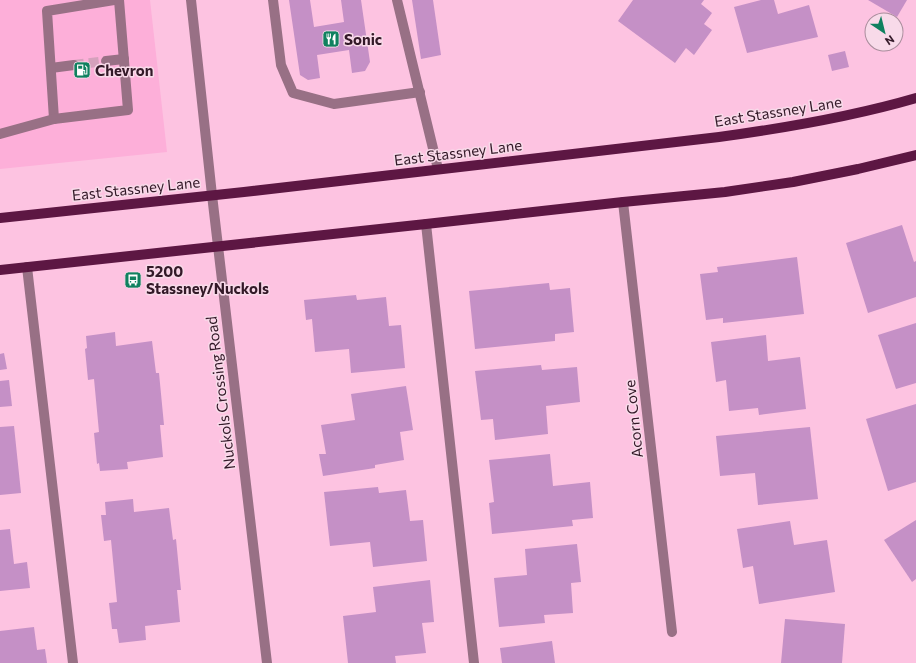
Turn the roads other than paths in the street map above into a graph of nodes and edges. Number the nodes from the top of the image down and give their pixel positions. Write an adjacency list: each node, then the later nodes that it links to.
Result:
1 (114, 0): 9 (street)
2 (119, 0): 6 (street)
3 (191, 0): 16 (street, Nuckols Crossing Road)
4 (273, 0): 10 (street)
5 (397, 0): 10 (street)
6 (124, 59): 7 (street); 12 (street)
7 (106, 61)
8 (74, 65): 9 (street)
9 (51, 68): 12 (street)
10 (420, 92): 15 (street)
11 (916, 98): 15 (main road, East Stassney Lane)
12 (54, 119): 13 (street)
13 (0, 134)
14 (916, 155): 17 (main road)
15 (438, 169): 16 (main road, East Stassney Lane)
16 (212, 196): 18 (main road, East Stassney Lane); 20 (street, Nuckols Crossing Road)
17 (623, 202): 19 (main road); 23 (street, Acorn Cove)
18 (0, 215)
19 (426, 224): 20 (main road); 26 (street)
20 (218, 246): 21 (main road); 25 (street, Nuckols Crossing Road)
21 (27, 267): 22 (main road); 24 (street)
22 (0, 270)
23 (672, 632)
24 (73, 663)
25 (267, 663)
26 (474, 663)

